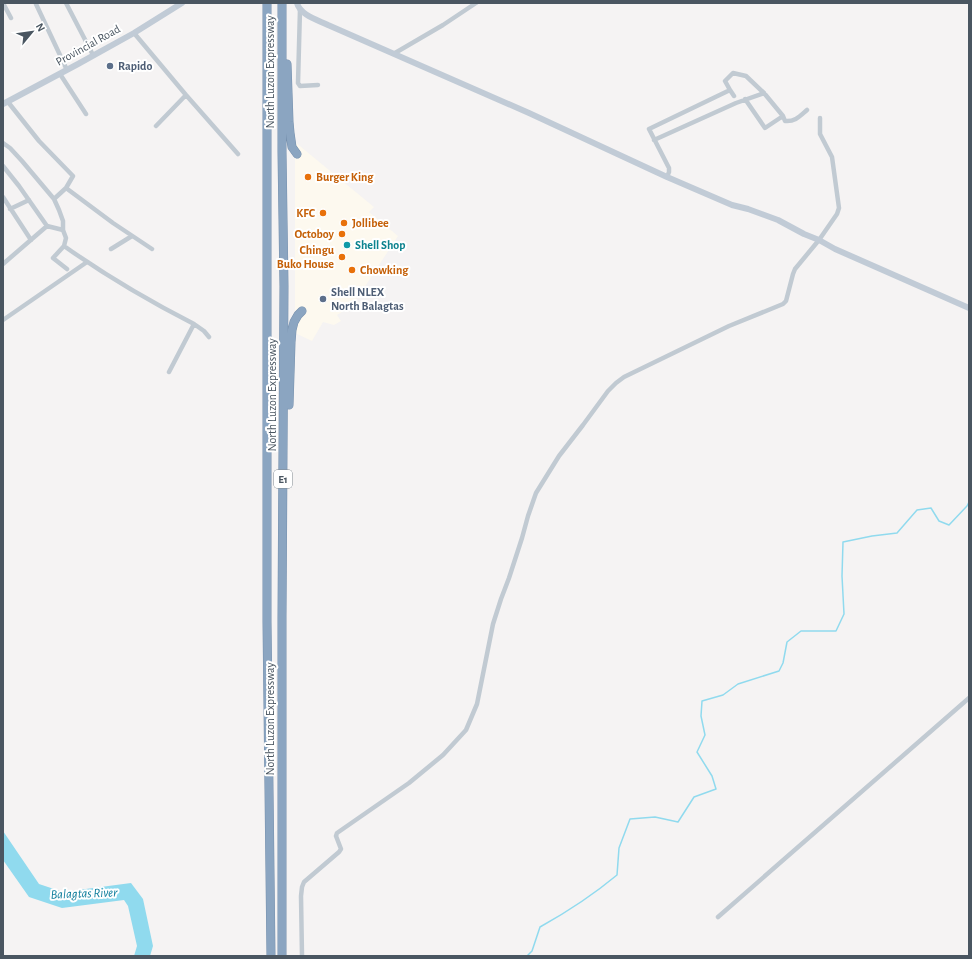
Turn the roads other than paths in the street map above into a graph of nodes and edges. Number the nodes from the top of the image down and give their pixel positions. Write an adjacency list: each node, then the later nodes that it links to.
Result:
1 (66, 3): 12 (street)
2 (182, 3): 10 (street, Provincial Road)
3 (267, 3): 58 (highway, North Luzon Expressway / E1)
4 (282, 3): 30 (highway); 55 (highway, North Luzon Expressway / E1)
5 (476, 3): 11 (street)
6 (3, 4): 9 (street)
7 (36, 4): 13 (street)
8 (298, 6): 11 (street); 15 (street)
9 (11, 18)
10 (134, 32): 12 (street, Provincial Road); 18 (street)
11 (395, 53): 32 (street)
12 (93, 55): 13 (street, Provincial Road)
13 (67, 70): 14 (street, Provincial Road)
14 (60, 74): 21 (street, Provincial Road); 23 (street)
15 (318, 85)
16 (730, 90): 17 (street); 19 (street); 27 (street)
17 (764, 93): 20 (street); 24 (street)
18 (186, 95): 26 (street); 29 (street)
19 (734, 96)
20 (745, 99): 24 (street); 27 (street)
21 (5, 103): 33 (street)
22 (807, 110): 24 (street)
23 (86, 114)
24 (783, 116)
25 (820, 118): 42 (street)
26 (156, 126)
27 (654, 140): 32 (street)
28 (3, 143): 35 (street)
29 (238, 154)
30 (297, 154)
31 (3, 166): 36 (street)
32 (667, 178): 42 (street)
33 (66, 188): 35 (street); 40 (street)
34 (3, 198): 37 (street)
35 (54, 199): 39 (street)
36 (29, 200): 37 (street); 38 (street)
37 (10, 209): 41 (street)
38 (47, 226): 39 (street); 41 (street)
39 (62, 230): 43 (street)
40 (132, 236): 44 (street); 45 (street)
41 (31, 240): 47 (street)
42 (819, 240): 49 (street); 60 (street)
43 (64, 246): 46 (street); 48 (street)
44 (111, 249)
45 (152, 250)
46 (87, 262): 51 (street); 52 (street)
47 (3, 264)
48 (67, 268)
49 (969, 308)
50 (302, 311): 55 (highway)
51 (3, 320)
52 (194, 324): 53 (street); 54 (street)
53 (209, 337)
54 (169, 372)
55 (283, 475): 59 (highway, North Luzon Expressway / E1)
56 (969, 698): 57 (street)
57 (718, 917)
58 (271, 956)
59 (282, 956)
60 (302, 956)

